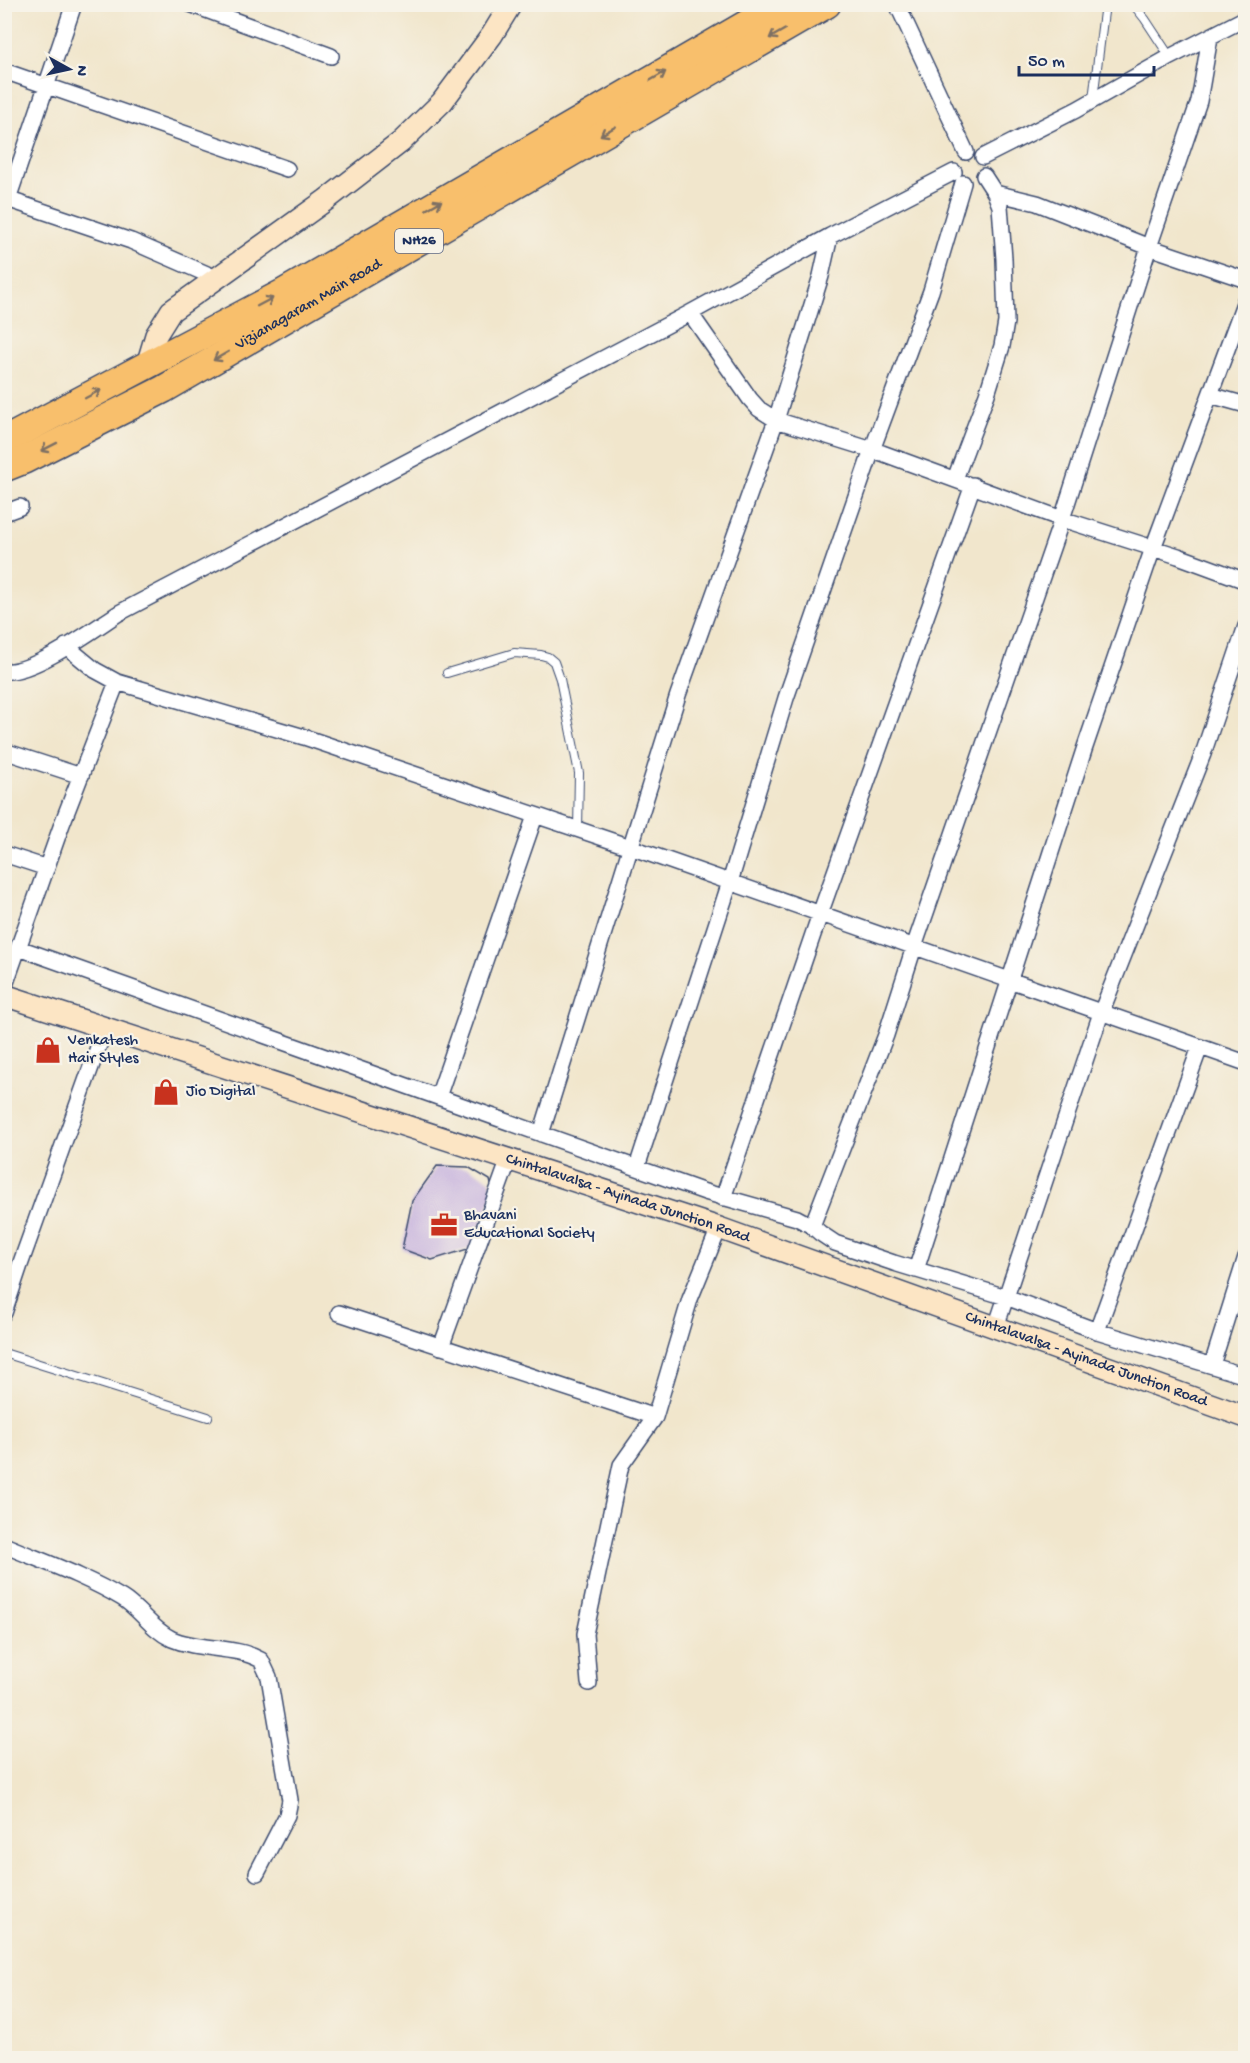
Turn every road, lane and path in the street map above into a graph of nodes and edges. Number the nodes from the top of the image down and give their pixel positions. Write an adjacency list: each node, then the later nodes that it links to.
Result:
1 (74, 4): 14 (street)
2 (190, 4): 11 (street)
3 (511, 4): 25 (main road)
4 (781, 4): 29 (highway, Vizianagaram Main Road / NH26, one-way to 4)
5 (827, 4): 35 (highway, Vizianagaram Main Road / NH26, one-way to 35)
6 (897, 4): 16 (street)
7 (1105, 4): 15 (lane)
8 (1133, 4): 12 (lane)
9 (1245, 18): 10 (street)
10 (1210, 37): 12 (street); 24 (street)
11 (331, 56)
12 (1170, 57): 15 (street)
13 (4, 71): 14 (street)
14 (46, 85): 18 (street); 22 (street)
15 (1093, 101): 17 (street)
16 (966, 152): 17 (street); 20 (street)
17 (982, 157): 19 (street)
18 (287, 169)
19 (984, 176): 20 (street); 21 (street)
20 (958, 178): 23 (street); 34 (street)
21 (995, 193): 24 (street); 36 (street)
22 (6, 198): 25 (street)
23 (830, 236): 28 (street); 32 (street)
24 (1149, 247): 26 (street); 40 (street)
25 (216, 278): 29 (main road)
26 (1245, 280)
27 (1245, 298): 30 (street)
28 (690, 313): 32 (street); 44 (street)
29 (147, 365): 33 (highway, Vizianagaram Main Road / NH26, one-way to 29)
30 (1210, 395): 31 (street); 41 (street)
31 (1245, 405)
32 (776, 420): 34 (street); 52 (street)
33 (4, 441)
34 (872, 450): 36 (street); 55 (street)
35 (4, 468)
36 (955, 479): 37 (street)
37 (973, 485): 40 (street); 56 (street)
38 (20, 507): 39 (street)
39 (4, 513)
40 (1062, 519): 41 (street); 57 (street)
41 (1153, 548): 42 (street); 59 (street)
42 (1245, 581)
43 (1245, 626): 62 (street)
44 (66, 646): 45 (street); 47 (street)
45 (4, 671)
46 (447, 673): 51 (lane)
47 (117, 682): 49 (street); 50 (street)
48 (4, 751): 49 (street)
49 (81, 776): 54 (street)
50 (535, 816): 51 (street); 66 (street)
51 (578, 830): 52 (street)
52 (630, 847): 55 (street); 67 (street)
53 (4, 854): 54 (street)
54 (47, 868): 58 (street)
55 (730, 882): 56 (street); 69 (street)
56 (820, 914): 57 (street); 70 (street)
57 (914, 947): 59 (street); 71 (street)
58 (12, 956): 60 (street); 66 (street)
59 (1009, 981): 62 (street); 74 (street)
60 (4, 988)
61 (4, 995): 63 (main road, Chintalavalsa - Ayinada Junction Road)
62 (1101, 1013): 64 (street); 75 (street)
63 (105, 1028): 68 (main road, Chintalavalsa - Ayinada Junction Road); 77 (street)
64 (1200, 1047): 65 (street); 79 (street)
65 (1245, 1063)
66 (438, 1097): 67 (street)
67 (541, 1134): 69 (street)
68 (509, 1159): 72 (main road, Chintalavalsa - Ayinada Junction Road); 80 (street)
69 (637, 1167): 70 (street)
70 (723, 1197): 71 (street)
71 (812, 1226): 74 (street)
72 (719, 1228): 78 (main road, Chintalavalsa - Ayinada Junction Road); 85 (street)
73 (1245, 1257): 82 (street)
74 (916, 1270): 75 (street)
75 (1006, 1297): 78 (street); 79 (street)
76 (339, 1313): 80 (street)
77 (4, 1314)
78 (996, 1327): 86 (main road, Chintalavalsa - Ayinada Junction Road)
79 (1097, 1331): 82 (street)
80 (441, 1347): 85 (street)
81 (4, 1353): 84 (lane)
82 (1212, 1365): 83 (street)
83 (1245, 1376)
84 (208, 1417)
85 (655, 1417): 88 (street)
86 (1245, 1417)
87 (4, 1545): 89 (street)
88 (589, 1683)
89 (257, 1873)

